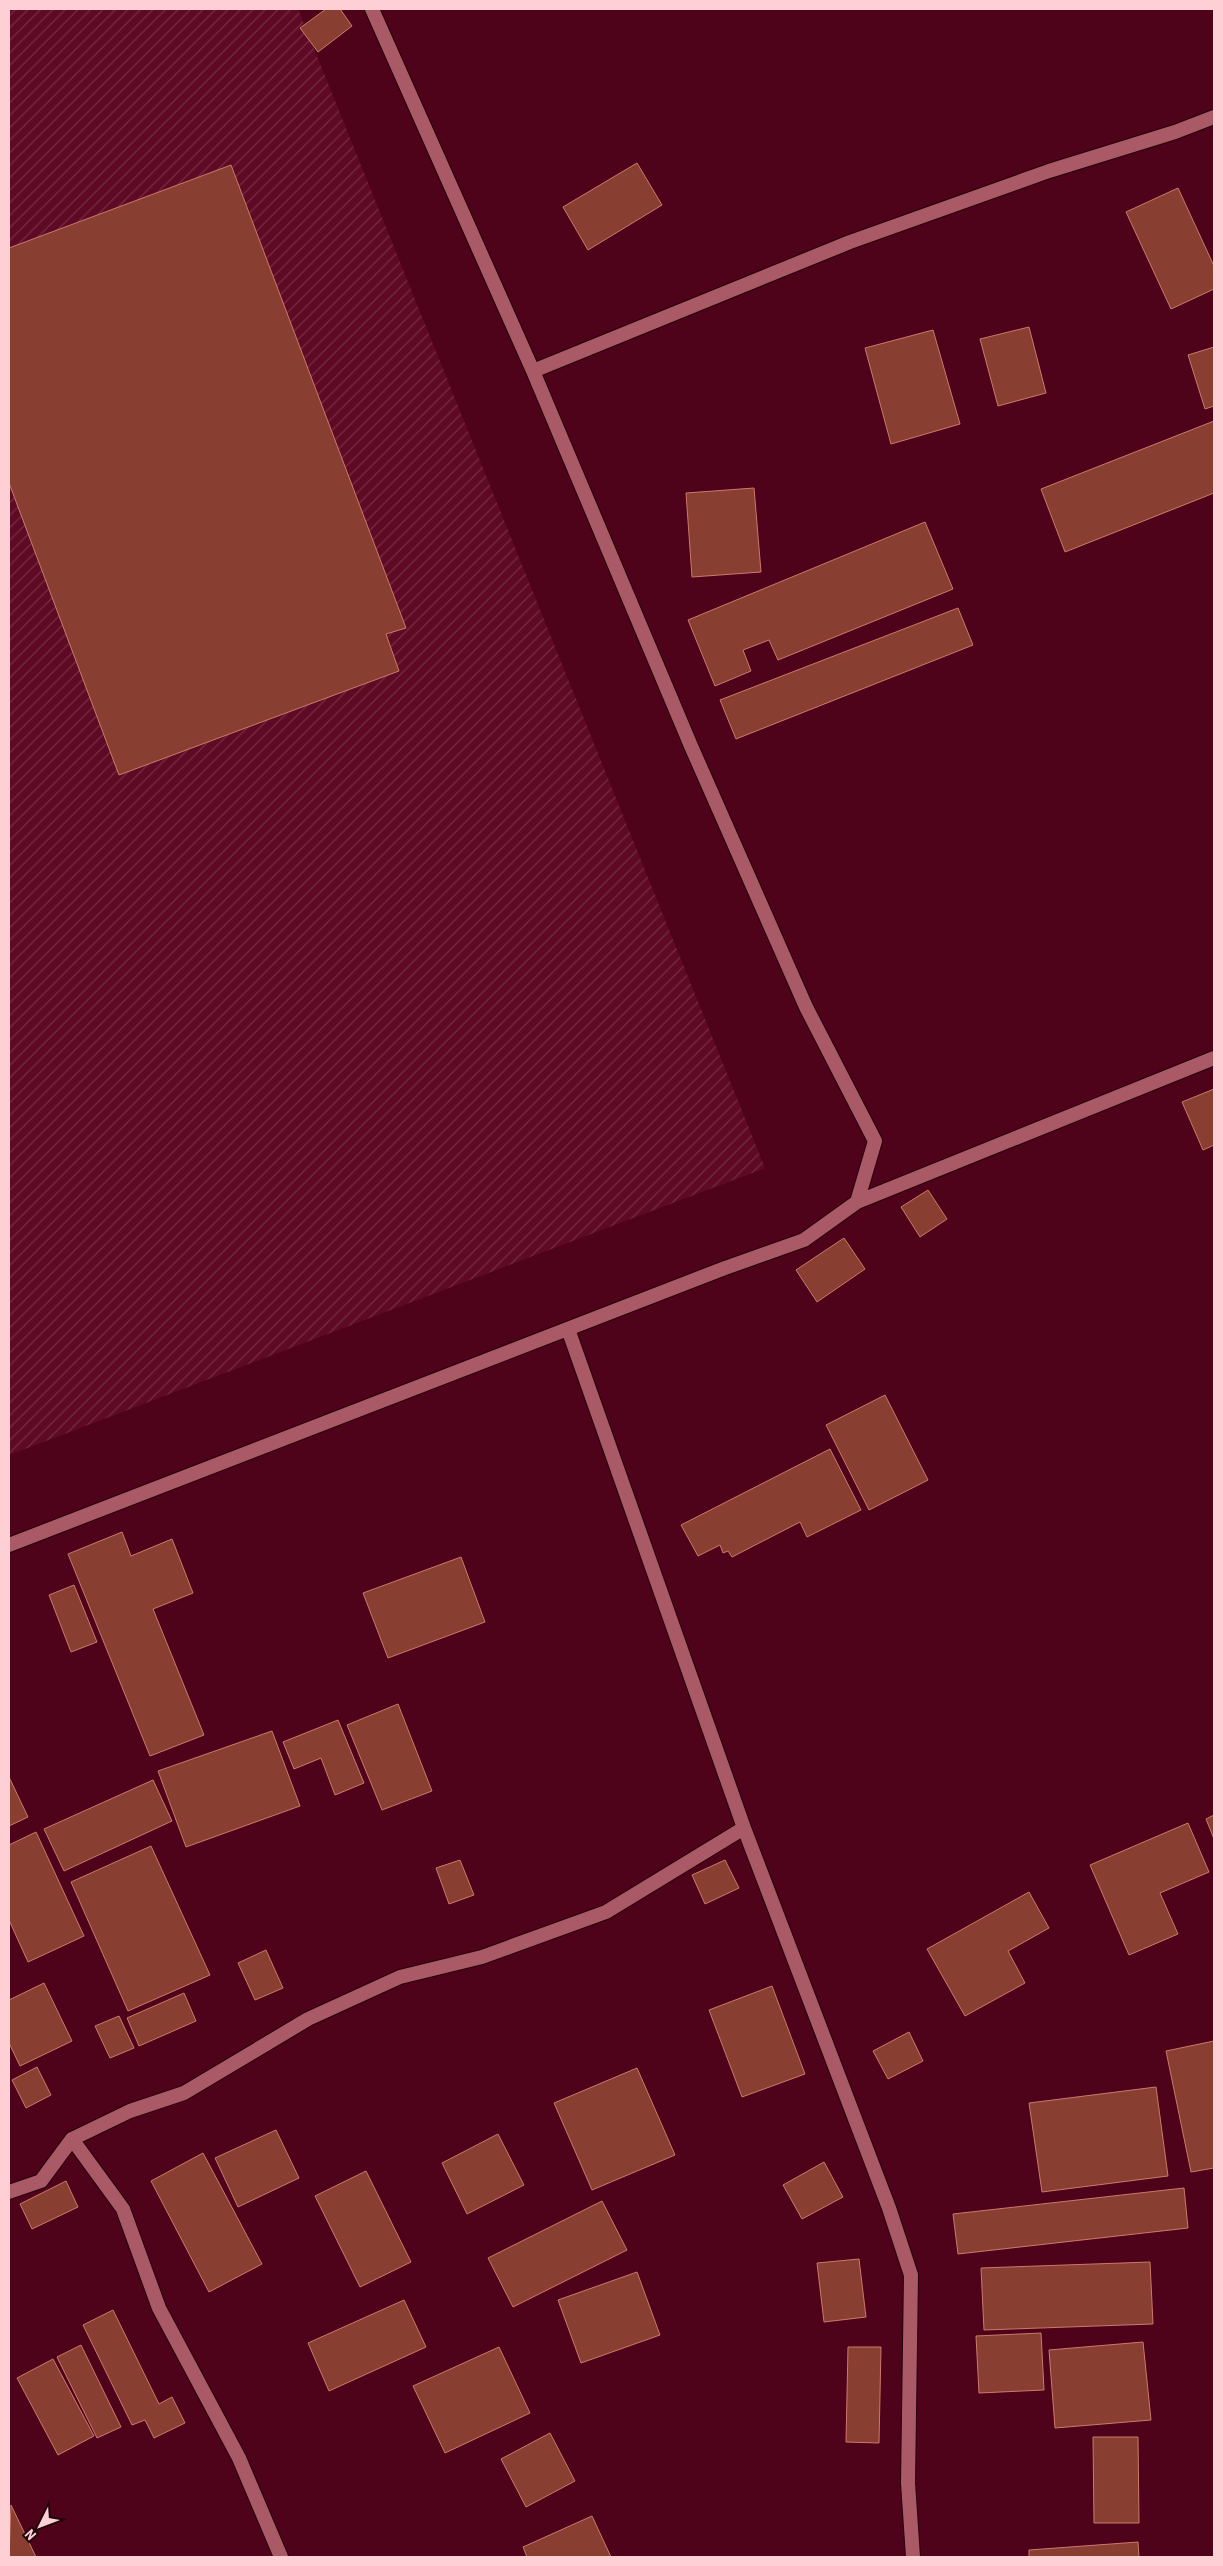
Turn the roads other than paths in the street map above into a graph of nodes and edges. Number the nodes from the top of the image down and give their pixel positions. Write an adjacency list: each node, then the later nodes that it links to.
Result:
1 (372, 9): 3 (street)
2 (1214, 117): 3 (street)
3 (533, 371): 5 (street)
4 (1214, 1058): 5 (street)
5 (857, 1202): 6 (street)
6 (568, 1329): 7 (street); 8 (street)
7 (9, 1545)
8 (744, 1828): 9 (street); 12 (street)
9 (72, 2139): 10 (street); 11 (street)
10 (9, 2192)
11 (281, 2557)
12 (913, 2557)

